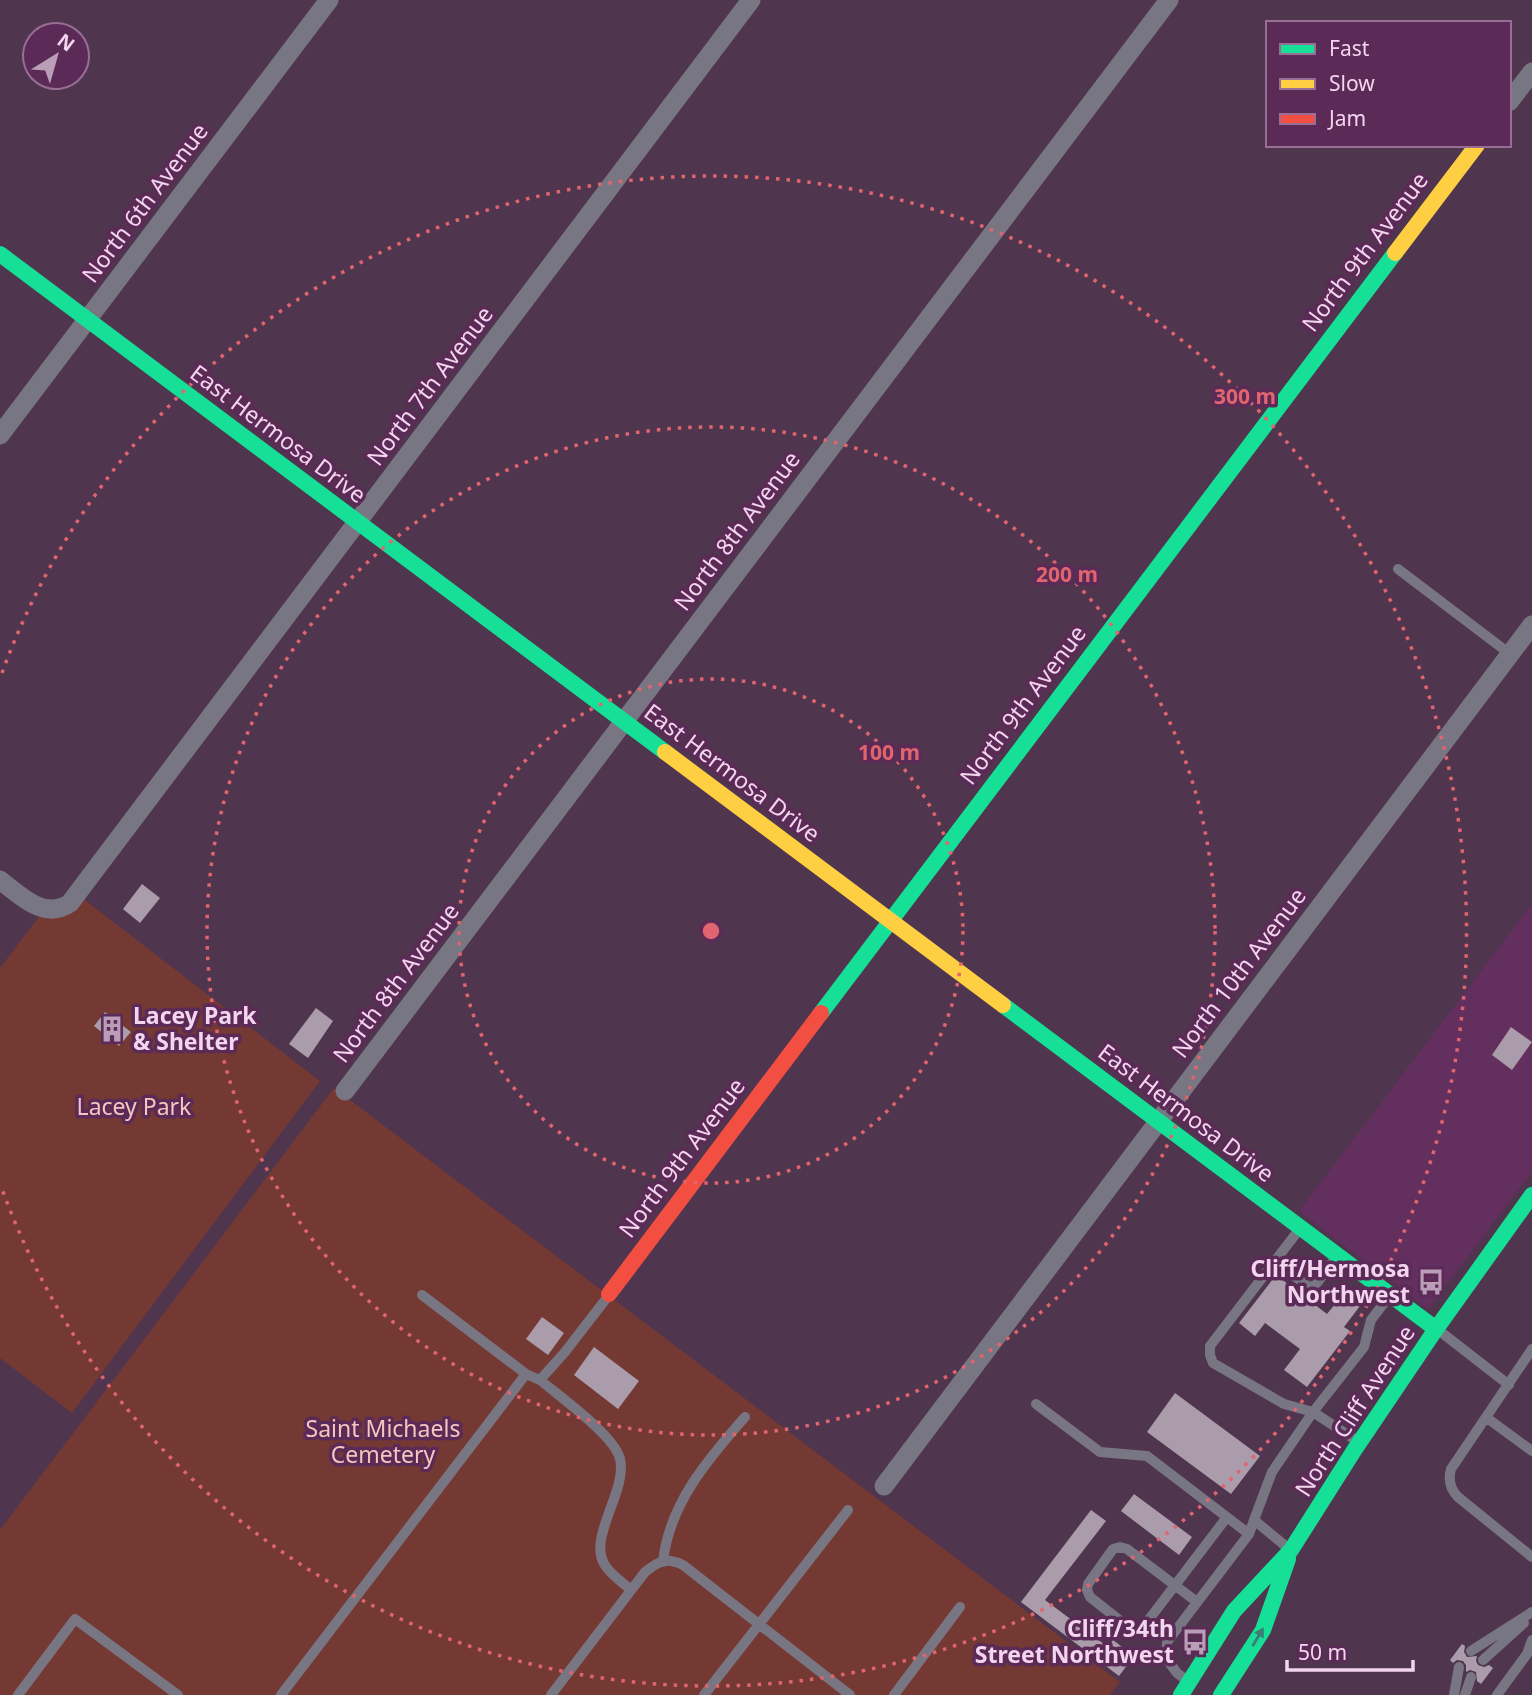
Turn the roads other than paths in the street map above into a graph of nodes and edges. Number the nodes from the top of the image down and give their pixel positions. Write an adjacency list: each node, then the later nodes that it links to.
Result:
1 (329, 0): 8 (street, North 6th Avenue)
2 (751, 0): 10 (street, North 7th Avenue)
3 (1169, 0): 14 (street, North 8th Avenue)
4 (1532, 72): 5 (street)
5 (1511, 99)
6 (1475, 147): 16 (street, North 9th Avenue)
7 (0, 254): 8 (street, East Hermosa Drive)
8 (87, 320): 9 (street, North 6th Avenue); 10 (street, East Hermosa Drive)
9 (0, 435)
10 (358, 522): 14 (street, East Hermosa Drive); 15 (street, North 7th Avenue)
11 (1398, 569): 13 (lane)
12 (1532, 625): 13 (street, North 10th Avenue)
13 (1510, 654): 18 (street, North 10th Avenue)
14 (624, 721): 16 (street, East Hermosa Drive); 17 (street, North 8th Avenue)
15 (0, 880)
16 (891, 921): 18 (street, East Hermosa Drive); 23 (street, North 9th Avenue)
17 (345, 1091)
18 (1158, 1121): 20 (street, East Hermosa Drive); 37 (street, North 10th Avenue)
19 (1532, 1195): 26 (street, North Cliff Avenue)
20 (1301, 1228): 21 (street, East Hermosa Drive); 22 (lane)
21 (1337, 1255): 22 (lane); 25 (street, East Hermosa Drive)
22 (1274, 1262): 32 (lane)
23 (609, 1294): 29 (lane)
24 (422, 1295): 28 (lane)
25 (1390, 1295): 26 (street, East Hermosa Drive); 32 (lane)
26 (1436, 1329): 30 (lane); 35 (street, North Cliff Avenue)
27 (1532, 1349): 30 (lane)
28 (526, 1374): 29 (lane); 59 (lane)
29 (540, 1380): 46 (lane)
30 (1509, 1384): 34 (lane)
31 (1035, 1404): 39 (lane)
32 (1313, 1412): 35 (lane); 40 (lane)
33 (745, 1417): 44 (lane)
34 (1487, 1418): 36 (lane); 43 (lane)
35 (1360, 1443): 42 (street, North Cliff Avenue)
36 (1532, 1451)
37 (884, 1486)
38 (848, 1510): 50 (lane)
39 (1227, 1517): 41 (lane); 45 (lane)
40 (1254, 1520): 41 (lane); 42 (lane)
41 (1249, 1534): 47 (lane)
42 (1291, 1550): 56 (street, North Cliff Avenue); 64 (street, North Cliff Avenue, one-way to 42)
43 (1532, 1557)
44 (663, 1562): 46 (lane); 50 (lane)
45 (1174, 1586): 45 (lane); 47 (lane)
46 (631, 1590): 60 (lane)
47 (1197, 1602): 56 (lane)
48 (960, 1607): 63 (lane)
49 (1532, 1614): 52 (lane); 53 (lane)
50 (758, 1624): 61 (lane); 62 (lane)
51 (1532, 1640): 67 (lane)
52 (1471, 1651)
53 (1483, 1660)
54 (1458, 1667): 65 (lane)
55 (1471, 1676): 66 (lane)
56 (1190, 1688)
57 (18, 1695): 58 (lane)
58 (178, 1695)
59 (281, 1695)
60 (551, 1695)
61 (704, 1695)
62 (850, 1695)
63 (894, 1695)
64 (1221, 1695)
65 (1454, 1695)
66 (1465, 1695)
67 (1497, 1695)

